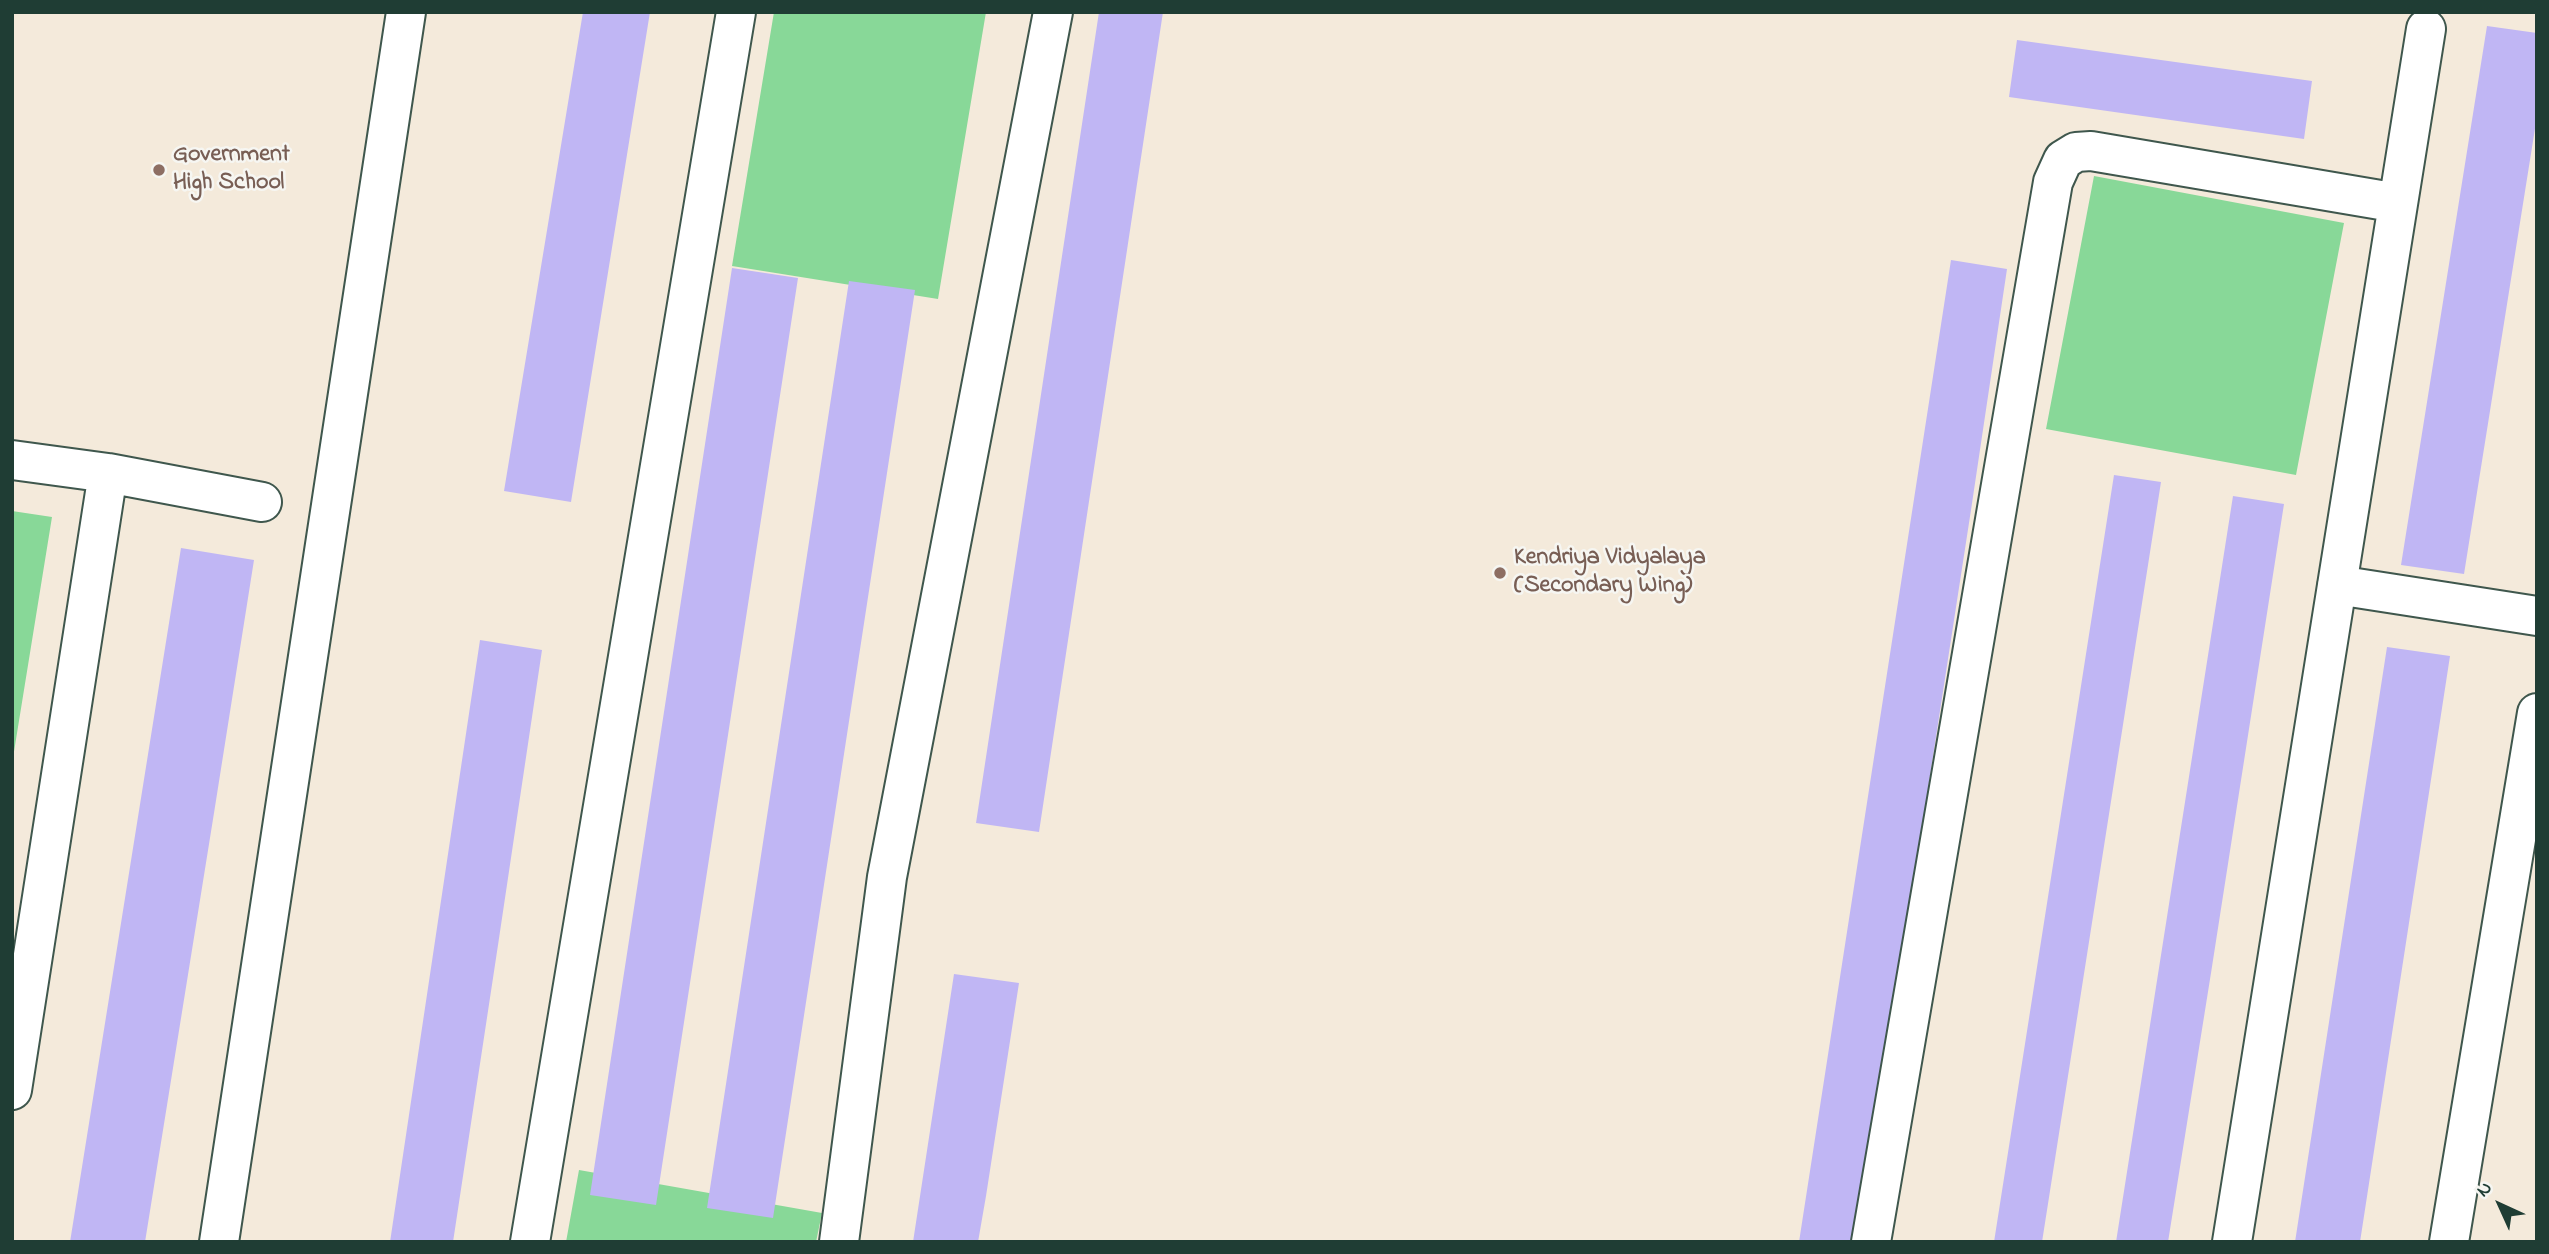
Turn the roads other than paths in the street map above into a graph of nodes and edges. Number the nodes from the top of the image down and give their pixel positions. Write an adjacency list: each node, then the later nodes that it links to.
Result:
1 (406, 12): 13 (street)
2 (736, 12): 14 (street)
3 (1053, 12): 15 (street)
4 (2427, 29): 5 (street)
5 (2398, 203): 9 (street); 16 (street)
6 (12, 460): 7 (street)
7 (108, 473): 8 (street); 12 (street)
8 (262, 502)
9 (2337, 585): 10 (street); 17 (street)
10 (2537, 616)
11 (2537, 713): 18 (street)
12 (12, 1090)
13 (219, 1242)
14 (530, 1242)
15 (839, 1242)
16 (1871, 1242)
17 (2232, 1242)
18 (2449, 1242)

